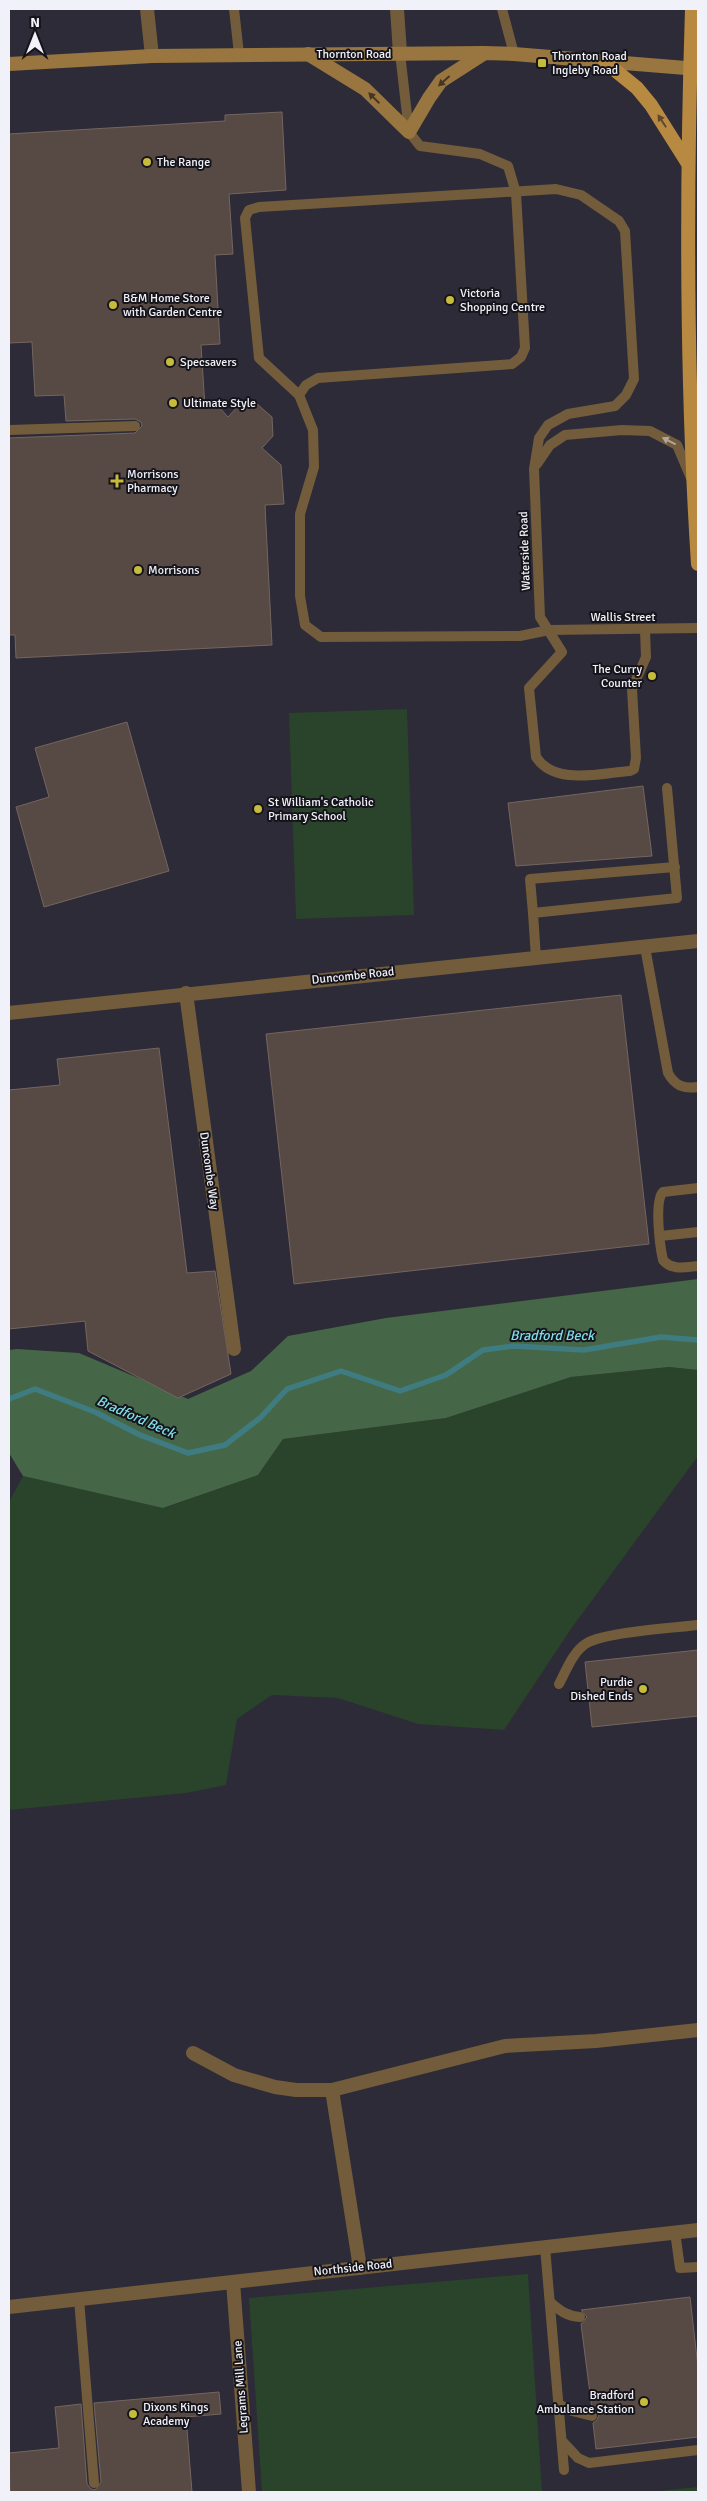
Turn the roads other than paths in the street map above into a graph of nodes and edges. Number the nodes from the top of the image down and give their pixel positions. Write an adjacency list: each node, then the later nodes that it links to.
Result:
1 (147, 9): 11 (street)
2 (234, 9): 8 (lane)
3 (397, 9): 6 (street)
4 (502, 9): 10 (lane)
5 (692, 9): 14 (main road)
6 (400, 53): 7 (main road, Thornton Road); 9 (main road, Thornton Road); 15 (lane)
7 (484, 53): 10 (main road, Thornton Road); 15 (main road, one-way to 15)
8 (239, 54): 9 (main road, Thornton Road); 11 (main road, Thornton Road)
9 (307, 54): 15 (main road, one-way to 9)
10 (514, 54): 12 (main road, Thornton Road)
11 (152, 56): 13 (main road, Thornton Road)
12 (605, 62): 14 (main road, Thornton Road); 17 (main road, one-way to 12)
13 (9, 64)
14 (694, 69): 17 (main road)
15 (410, 132): 18 (lane)
16 (698, 148): 17 (main road)
17 (687, 165): 19 (main road)
18 (516, 193): 20 (lane); 20 (lane, Waterside Road); 24 (lane, Waterside Road)
19 (693, 224): 21 (main road)
20 (299, 395): 28 (lane, Wallis Street)
21 (695, 399): 25 (main road)
22 (135, 426): 23 (lane)
23 (9, 430)
24 (534, 468): 25 (lane, one-way to 24); 28 (lane, Waterside Road)
25 (693, 481): 26 (main road)
26 (698, 564)
27 (698, 628): 29 (lane, Wallis Street)
28 (549, 630): 29 (lane, Wallis Street); 29 (lane, Waterside Road)
29 (645, 630)
30 (667, 788): 31 (lane)
31 (675, 867): 32 (lane); 32 (lane)
32 (533, 913): 35 (lane)
33 (698, 941): 34 (street, Duncombe Road)
34 (645, 947): 35 (street, Duncombe Road); 38 (lane)
35 (536, 958): 36 (street, Duncombe Road)
36 (186, 993): 37 (street, Duncombe Road); 43 (street, Duncombe Way)
37 (9, 1013)
38 (698, 1087)
39 (698, 1188): 41 (lane)
40 (698, 1232): 41 (lane)
41 (660, 1236): 42 (lane)
42 (698, 1266)
43 (234, 1349)
44 (698, 1625): 45 (lane)
45 (559, 1684)
46 (698, 2030): 48 (street)
47 (193, 2052): 48 (street)
48 (332, 2090): 53 (street)
49 (698, 2230): 50 (street, Northside Road)
50 (675, 2232): 51 (street, Northside Road); 52 (lane)
51 (545, 2247): 53 (street, Northside Road); 56 (lane)
52 (698, 2267)
53 (360, 2268): 54 (street, Northside Road)
54 (233, 2282): 55 (street, Northside Road); 65 (street, Legrams Mill Lane)
55 (78, 2299): 57 (street, Northside Road); 64 (lane)
56 (550, 2302): 58 (lane); 59 (lane)
57 (9, 2307)
58 (580, 2317)
59 (558, 2404): 60 (lane); 61 (lane)
60 (592, 2416)
61 (562, 2441): 62 (lane); 63 (lane)
62 (698, 2450)
63 (564, 2470)
64 (94, 2483)
65 (249, 2492)

